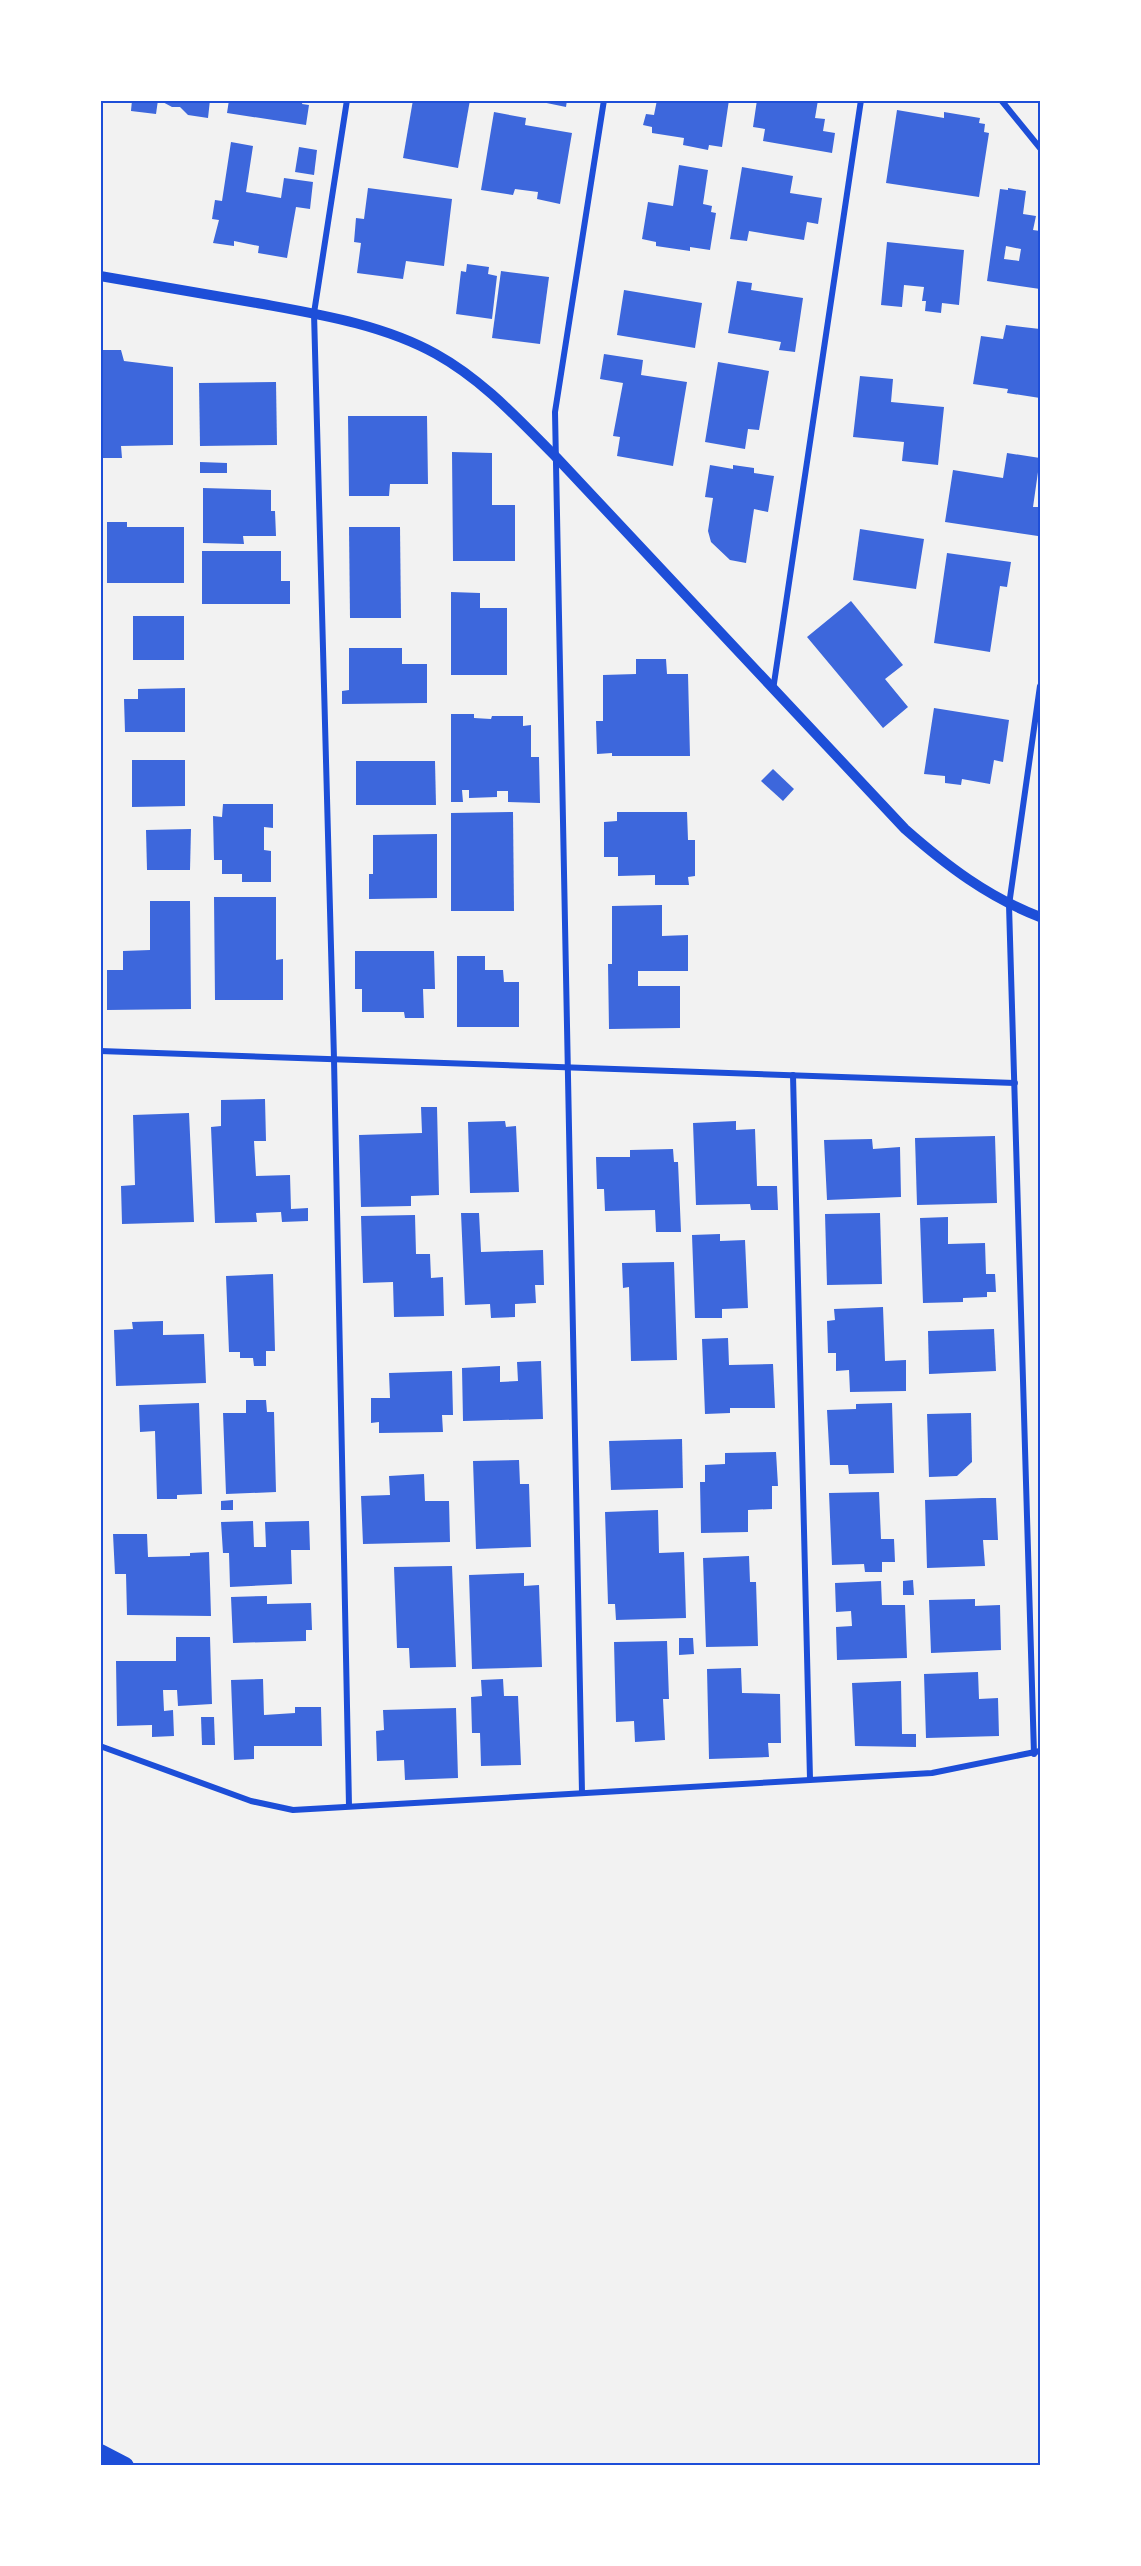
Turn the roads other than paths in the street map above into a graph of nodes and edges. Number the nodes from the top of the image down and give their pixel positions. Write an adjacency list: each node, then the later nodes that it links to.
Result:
1 (346, 100): 7 (street)
2 (604, 100): 8 (street)
3 (861, 100): 10 (street)
4 (1001, 100): 5 (street)
5 (1041, 148)
6 (100, 276): 7 (street)
7 (314, 314): 8 (street); 14 (street)
8 (556, 457): 10 (street); 15 (street)
9 (1041, 686): 11 (street)
10 (773, 690): 11 (street)
11 (1009, 905): 12 (street); 17 (street)
12 (1041, 917)
13 (100, 1051): 14 (street)
14 (334, 1059): 15 (street); 22 (street)
15 (567, 1067): 16 (street); 21 (street)
16 (793, 1075): 17 (street); 20 (street)
17 (1016, 1083): 19 (street)
18 (100, 1746): 22 (street)
19 (1037, 1752): 20 (street)
20 (810, 1779): 21 (street)
21 (582, 1793): 22 (street)
22 (350, 1806)
23 (100, 2453): 24 (highway)
24 (125, 2466)

